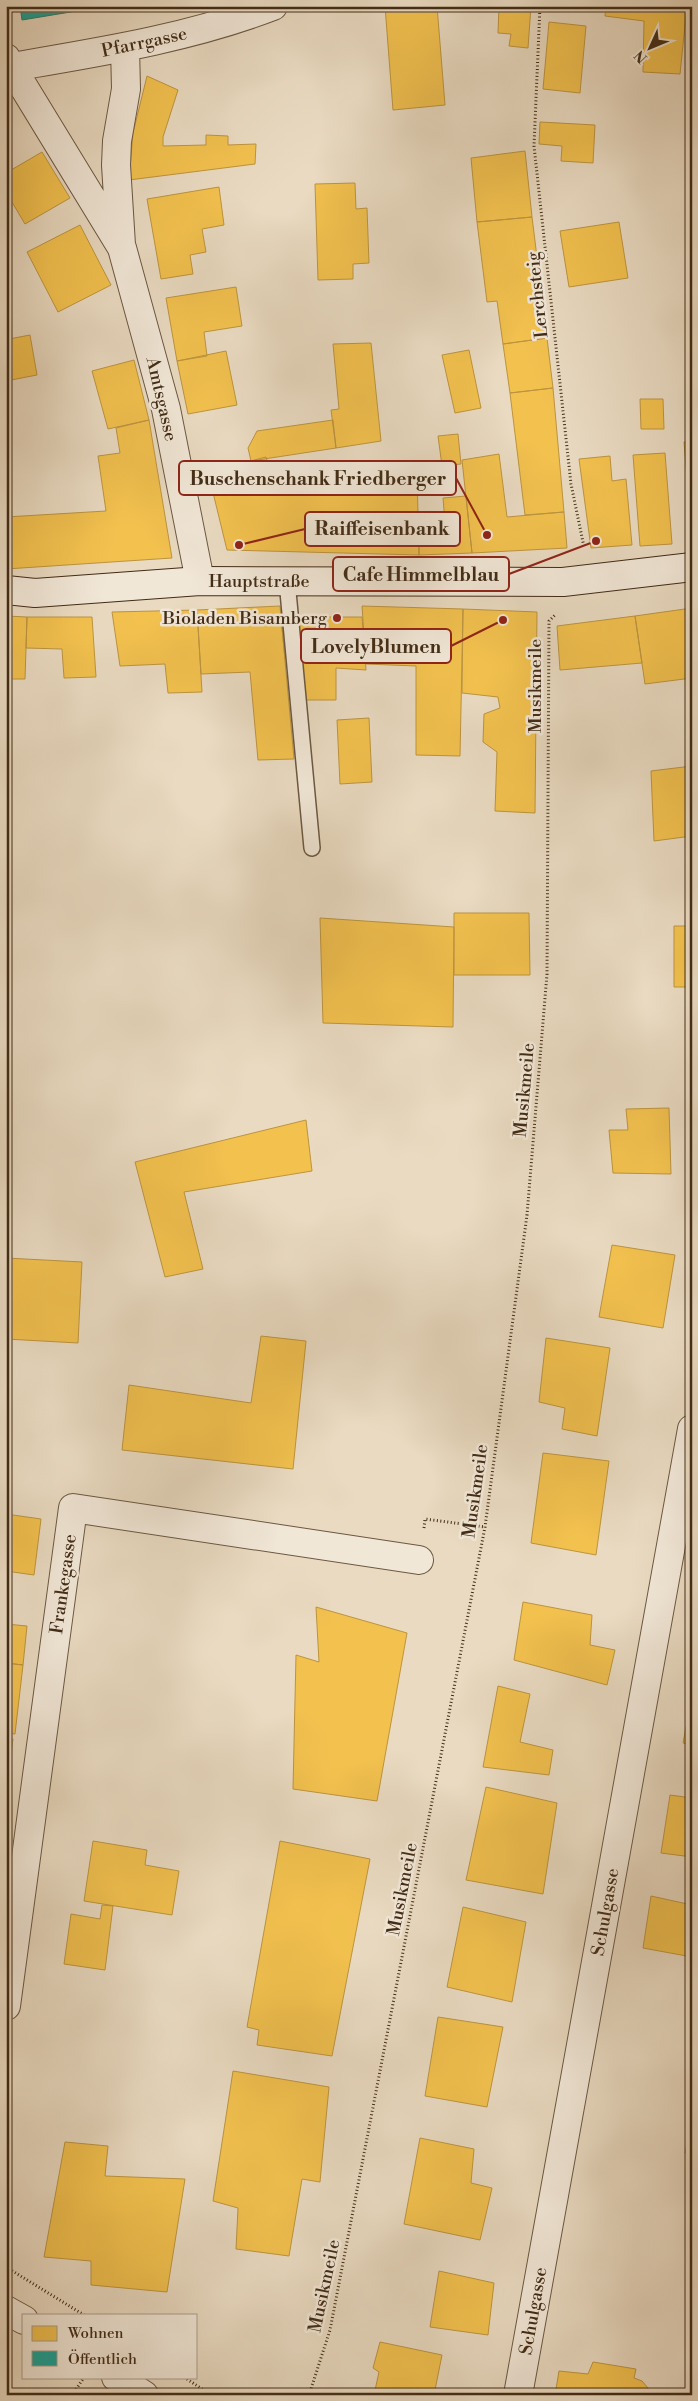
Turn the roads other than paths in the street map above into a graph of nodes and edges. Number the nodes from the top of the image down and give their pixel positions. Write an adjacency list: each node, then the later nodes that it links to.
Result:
1 (274, 6): 2 (street, Pfarrgasse)
2 (125, 47): 3 (street, Pfarrgasse); 4 (street, Amtsgasse)
3 (9, 62): 4 (street, Amtsgasse)
4 (122, 248): 6 (street, Amtsgasse)
5 (692, 567): 7 (street, Hauptstraße)
6 (200, 581): 7 (street, Hauptstraße); 8 (street, Hauptstraße)
7 (287, 581): 9 (lane)
8 (6, 590)
9 (312, 848)
10 (692, 1429): 17 (street, Schulgasse)
11 (419, 1560): 12 (street, Frankegasse)
12 (6, 2006)
13 (6, 2310): 14 (street)
14 (22, 2319)
15 (118, 2378): 16 (street)
16 (144, 2395)
17 (518, 2395)

